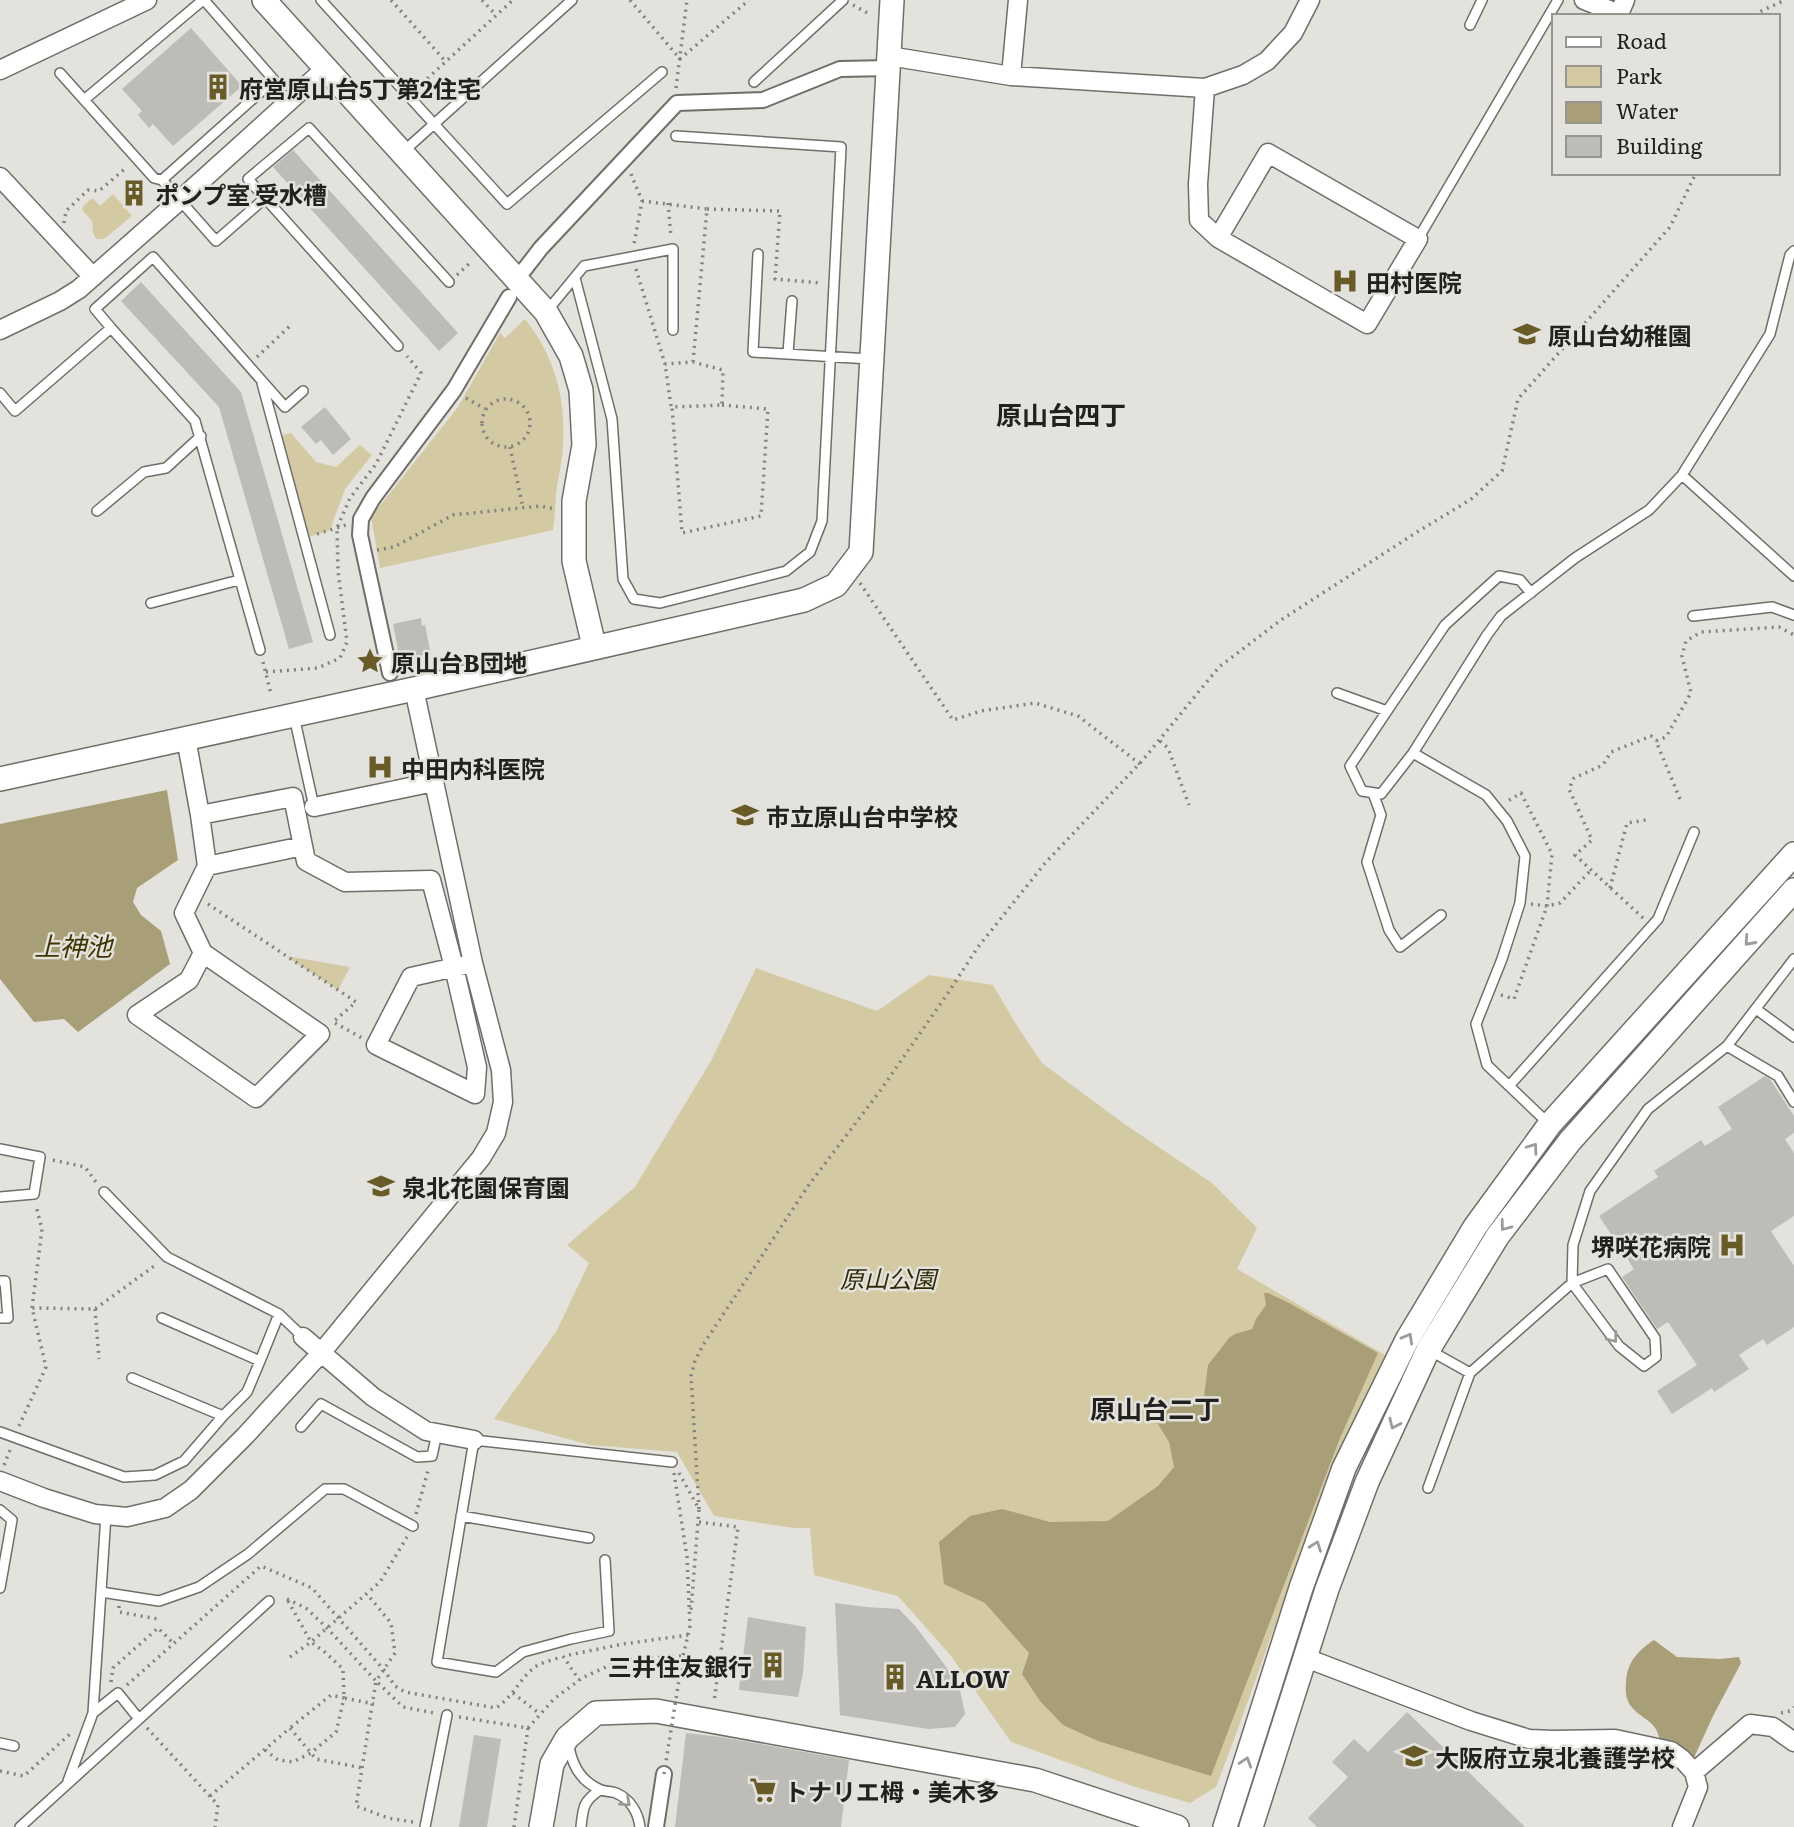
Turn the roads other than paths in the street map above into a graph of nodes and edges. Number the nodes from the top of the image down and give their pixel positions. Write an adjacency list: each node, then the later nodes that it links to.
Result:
1 (147, 0): 17 (street)
2 (203, 0): 23 (lane); 28 (lane)
3 (264, 0): 16 (street)
4 (321, 0): 24 (lane)
5 (572, 0): 24 (lane)
6 (844, 0): 21 (lane)
7 (892, 0): 15 (street)
8 (1018, 0): 20 (street)
9 (1310, 0): 22 (street)
10 (1482, 0): 14 (lane)
11 (1558, 0): 32 (lane)
12 (1584, 0): 13 (street)
13 (1622, 10)
14 (1470, 25)
15 (889, 62): 20 (street); 35 (street); 48 (street)
16 (326, 68): 26 (street); 30 (street)
17 (0, 70)
18 (662, 72): 24 (lane)
19 (60, 73): 23 (lane)
20 (1011, 76): 22 (street)
21 (754, 82)
22 (1205, 88): 31 (street)
23 (84, 100): 28 (lane)
24 (433, 124): 26 (lane)
25 (676, 136): 47 (lane)
26 (402, 152): 41 (street)
27 (0, 177): 36 (street)
28 (162, 180): 30 (lane)
29 (265, 198): 30 (lane); 38 (lane); 45 (lane)
30 (180, 200): 36 (street)
31 (1218, 238): 32 (street); 32 (street)
32 (1418, 239)
33 (1794, 251): 53 (lane)
34 (758, 254): 46 (lane)
35 (524, 270)
36 (93, 277): 43 (street)
37 (575, 278): 41 (lane); 44 (lane); 47 (lane)
38 (449, 282)
39 (509, 297): 64 (street)
40 (792, 301): 46 (lane)
41 (546, 312): 62 (street)
42 (111, 328): 49 (lane); 51 (lane); 52 (lane)
43 (0, 330)
44 (673, 330)
45 (398, 346)
46 (788, 353): 47 (lane)
47 (830, 357): 48 (lane)
48 (872, 359): 62 (street)
49 (262, 382): 50 (lane); 61 (lane)
50 (303, 391)
51 (0, 393)
52 (201, 436): 54 (lane); 56 (lane)
53 (1682, 475): 55 (lane); 57 (lane)
54 (97, 511)
55 (1794, 576)
56 (239, 580): 58 (lane); 63 (lane)
57 (1531, 593): 67 (lane); 70 (lane)
58 (151, 603)
59 (1794, 615): 60 (lane)
60 (1693, 616)
61 (330, 635)
62 (594, 646): 65 (street)
63 (260, 650)
64 (390, 673)
65 (414, 689): 68 (street); 72 (street)
66 (1337, 693): 67 (lane)
67 (1387, 711): 73 (lane)
68 (294, 715): 69 (street); 74 (lane)
69 (187, 738): 71 (street); 75 (street)
70 (1413, 753): 73 (lane); 89 (lane)
71 (0, 779)
72 (434, 782): 74 (street); 84 (street)
73 (1373, 793): 81 (lane)
74 (314, 807)
75 (200, 816): 77 (street); 79 (street)
76 (1694, 832): 89 (lane)
77 (303, 846): 79 (street); 85 (street)
78 (1794, 854): 91 (street)
79 (207, 866): 82 (street)
80 (1794, 890): 101 (street, one-way to 101)
81 (1441, 915)
82 (203, 953): 82 (street)
83 (1794, 959): 86 (lane)
84 (473, 963): 85 (street); 102 (street)
85 (454, 967): 85 (street)
86 (1756, 1009): 87 (lane); 88 (lane)
87 (1794, 1037)
88 (1727, 1046): 90 (lane); 96 (lane)
89 (1509, 1086): 91 (lane)
90 (1794, 1102)
91 (1550, 1124): 142 (street, one-way to 91)
92 (0, 1149): 94 (lane)
93 (104, 1192): 97 (lane)
94 (0, 1197)
95 (0, 1281): 98 (lane)
96 (1572, 1283): 96 (lane, one-way to 96); 104 (lane)
97 (279, 1314): 100 (lane); 103 (lane)
98 (0, 1318)
99 (162, 1318): 103 (lane)
100 (303, 1337): 102 (street)
101 (1428, 1350): 104 (lane); 123 (street, one-way to 123)
102 (321, 1353): 109 (street); 115 (street)
103 (260, 1361): 106 (lane)
104 (1470, 1373): 113 (lane)
105 (132, 1378): 106 (lane)
106 (223, 1416): 108 (lane)
107 (301, 1427): 109 (lane)
108 (0, 1432)
109 (437, 1433): 110 (street)
110 (474, 1440): 111 (lane); 116 (lane)
111 (672, 1462)
112 (2, 1474): 115 (street)
113 (1428, 1488)
114 (0, 1510): 120 (lane)
115 (106, 1515): 121 (lane)
116 (461, 1516): 118 (lane); 119 (lane)
117 (413, 1526): 121 (lane)
118 (589, 1538)
119 (605, 1560)
120 (0, 1588)
121 (101, 1592): 124 (lane)
122 (269, 1601): 126 (lane)
123 (1306, 1658): 131 (street); 143 (street)
124 (93, 1713): 126 (lane); 133 (lane)
125 (447, 1715): 136 (lane)
126 (139, 1719): 133 (lane)
127 (567, 1738): 134 (lane); 137 (street); 141 (street)
128 (1794, 1742): 131 (street)
129 (0, 1743): 130 (lane)
130 (14, 1746)
131 (1694, 1772): 144 (street)
132 (664, 1774): 140 (street)
133 (67, 1784): 135 (lane)
134 (600, 1790): 138 (lane); 139 (lane, one-way to 139)
135 (19, 1827)
136 (425, 1827)
137 (541, 1827)
138 (581, 1827)
139 (640, 1827)
140 (656, 1827)
141 (1177, 1827)
142 (1225, 1827)
143 (1251, 1827)
144 (1682, 1827)

